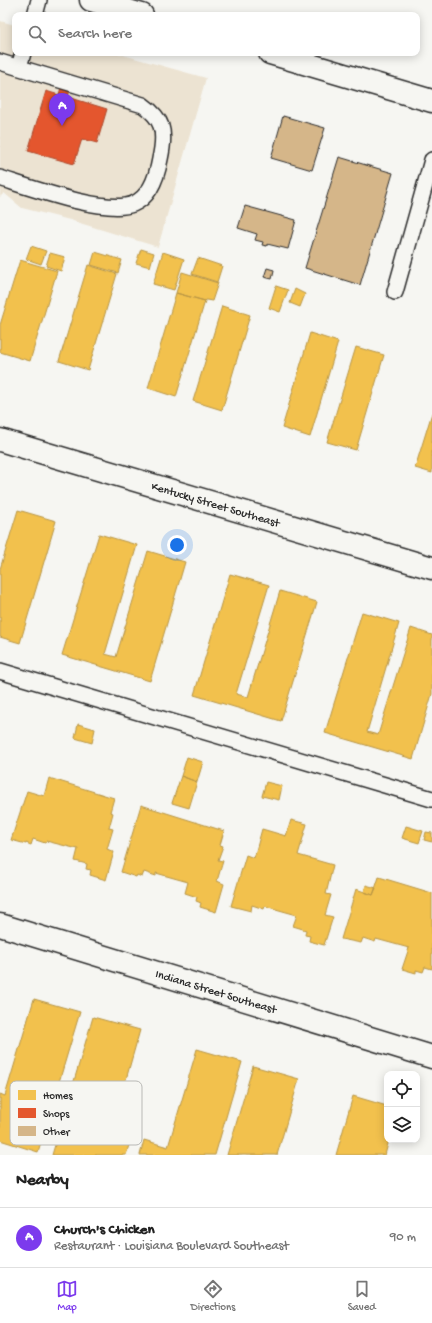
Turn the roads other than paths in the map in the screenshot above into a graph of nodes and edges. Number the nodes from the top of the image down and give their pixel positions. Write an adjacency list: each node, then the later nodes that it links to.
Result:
1 (39, 0): 4 (lane)
2 (91, 0): 3 (street)
3 (122, 4): 5 (street)
4 (35, 12)
5 (137, 12)
6 (280, 56): 9 (street)
7 (21, 60): 8 (lane); 11 (lane)
8 (0, 62)
9 (432, 101)
10 (432, 160): 12 (lane)
11 (0, 178)
12 (395, 292)
13 (0, 440): 14 (street, Kentucky Street Southeast)
14 (432, 568)
15 (0, 671): 16 (lane)
16 (432, 799)
17 (0, 925): 18 (street, Indiana Street Southeast)
18 (432, 1057)

